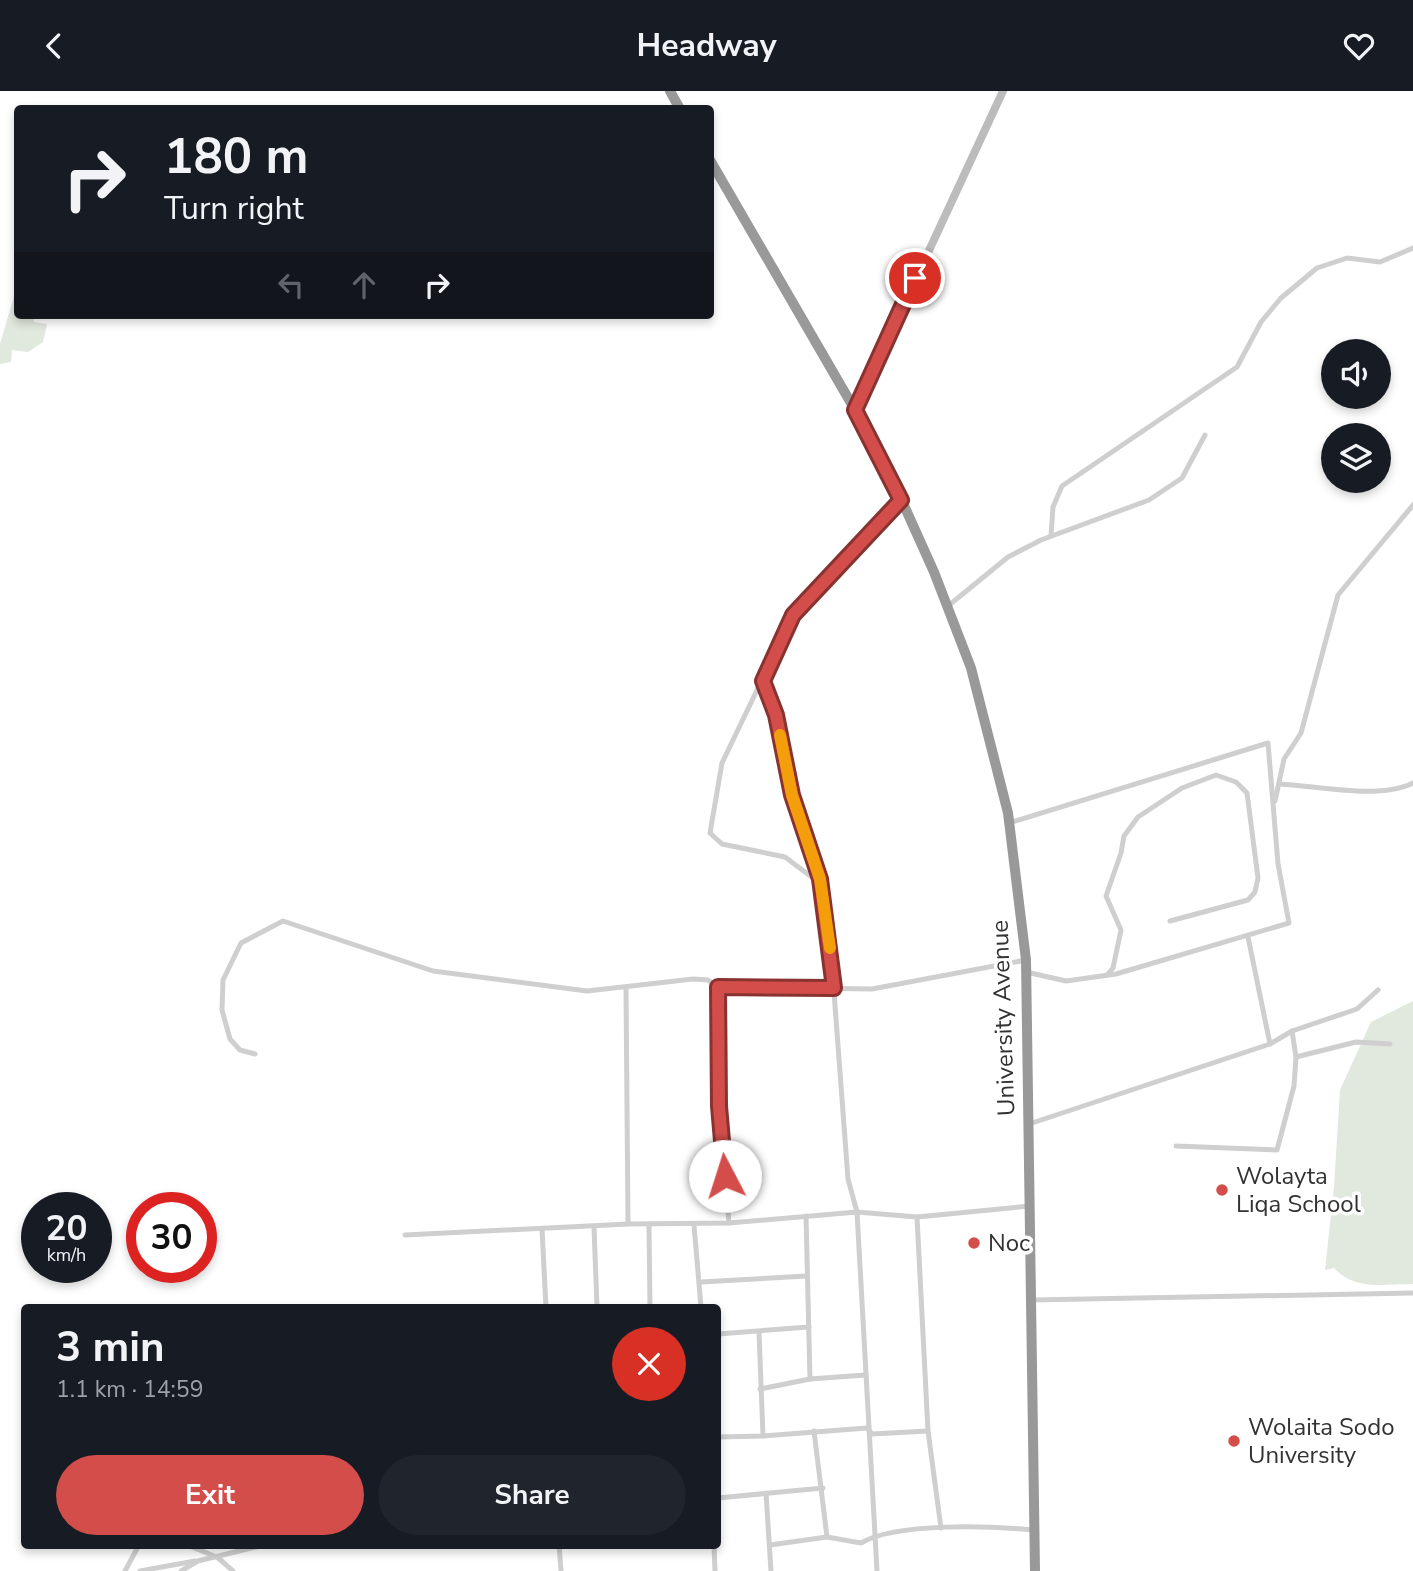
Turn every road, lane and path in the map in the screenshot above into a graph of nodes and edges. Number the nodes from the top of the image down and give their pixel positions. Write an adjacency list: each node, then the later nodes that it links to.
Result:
1 (1003, 91): 4 (street)
2 (714, 167): 4 (highway, University Avenue)
3 (1413, 248): 8 (street)
4 (855, 410): 6 (highway, University Avenue)
5 (1205, 435): 8 (street)
6 (901, 500): 9 (highway, University Avenue); 10 (street)
7 (1413, 505): 12 (street)
8 (1051, 536): 9 (street)
9 (947, 606): 14 (highway, University Avenue)
10 (763, 681): 15 (street); 15 (street)
11 (1413, 783): 12 (street)
12 (1280, 784): 13 (street)
13 (1273, 808): 14 (street); 17 (street)
14 (1009, 823): 18 (highway, University Avenue)
15 (821, 884): 22 (street)
16 (1170, 921): 20 (street)
17 (1248, 937): 20 (street); 26 (street)
18 (1026, 960): 19 (highway, University Avenue); 22 (street)
19 (1026, 972): 20 (street); 30 (highway, University Avenue)
20 (1108, 974)
21 (718, 987): 22 (street); 23 (street); 36 (street)
22 (834, 988): 33 (street)
23 (626, 989): 28 (street); 37 (street)
24 (1378, 990): 25 (street)
25 (1292, 1031): 26 (street); 29 (street)
26 (1270, 1044): 30 (street)
27 (1390, 1044): 29 (street)
28 (255, 1054)
29 (1296, 1057): 31 (street)
30 (1028, 1125): 32 (highway, University Avenue)
31 (1176, 1146)
32 (1030, 1206): 35 (street); 46 (highway, University Avenue)
33 (857, 1212): 34 (street); 35 (street); 54 (street)
34 (806, 1216): 36 (street); 43 (street)
35 (917, 1217): 59 (street)
36 (729, 1223): 38 (street)
37 (628, 1224): 39 (street); 40 (street)
38 (694, 1225): 39 (street); 44 (street)
39 (649, 1226): 49 (street)
40 (594, 1227): 41 (street); 48 (street)
41 (542, 1229): 42 (street); 47 (street)
42 (405, 1235)
43 (806, 1276): 44 (street); 51 (street)
44 (701, 1282): 50 (street)
45 (1413, 1293): 46 (street)
46 (1032, 1300): 66 (highway, University Avenue)
47 (546, 1304)
48 (597, 1304)
49 (650, 1304)
50 (701, 1304)
51 (809, 1327): 52 (street); 55 (street)
52 (759, 1332): 53 (street); 56 (street)
53 (721, 1334)
54 (866, 1375): 55 (street); 57 (street)
55 (810, 1379): 56 (street)
56 (760, 1389): 60 (street)
57 (867, 1428): 58 (street); 59 (street); 67 (street)
58 (814, 1431): 60 (street); 62 (street)
59 (928, 1431): 65 (street)
60 (763, 1436): 61 (street)
61 (721, 1437)
62 (822, 1488): 63 (street); 68 (street)
63 (765, 1493): 64 (street); 69 (street)
64 (721, 1498)
65 (941, 1528): 66 (street); 67 (street)
66 (1034, 1529): 85 (highway, University Avenue)
67 (873, 1536): 68 (street); 84 (street)
68 (827, 1537): 69 (street)
69 (770, 1545): 83 (street)
70 (137, 1549): 77 (street)
71 (197, 1549): 75 (street)
72 (248, 1549): 75 (street)
73 (559, 1549): 81 (street)
74 (714, 1549): 82 (street)
75 (217, 1557): 76 (street); 80 (street)
76 (198, 1561): 78 (street); 79 (street)
77 (125, 1571)
78 (140, 1571)
79 (181, 1571)
80 (233, 1571)
81 (561, 1571)
82 (715, 1571)
83 (771, 1571)
84 (877, 1571)
85 (1035, 1571)

